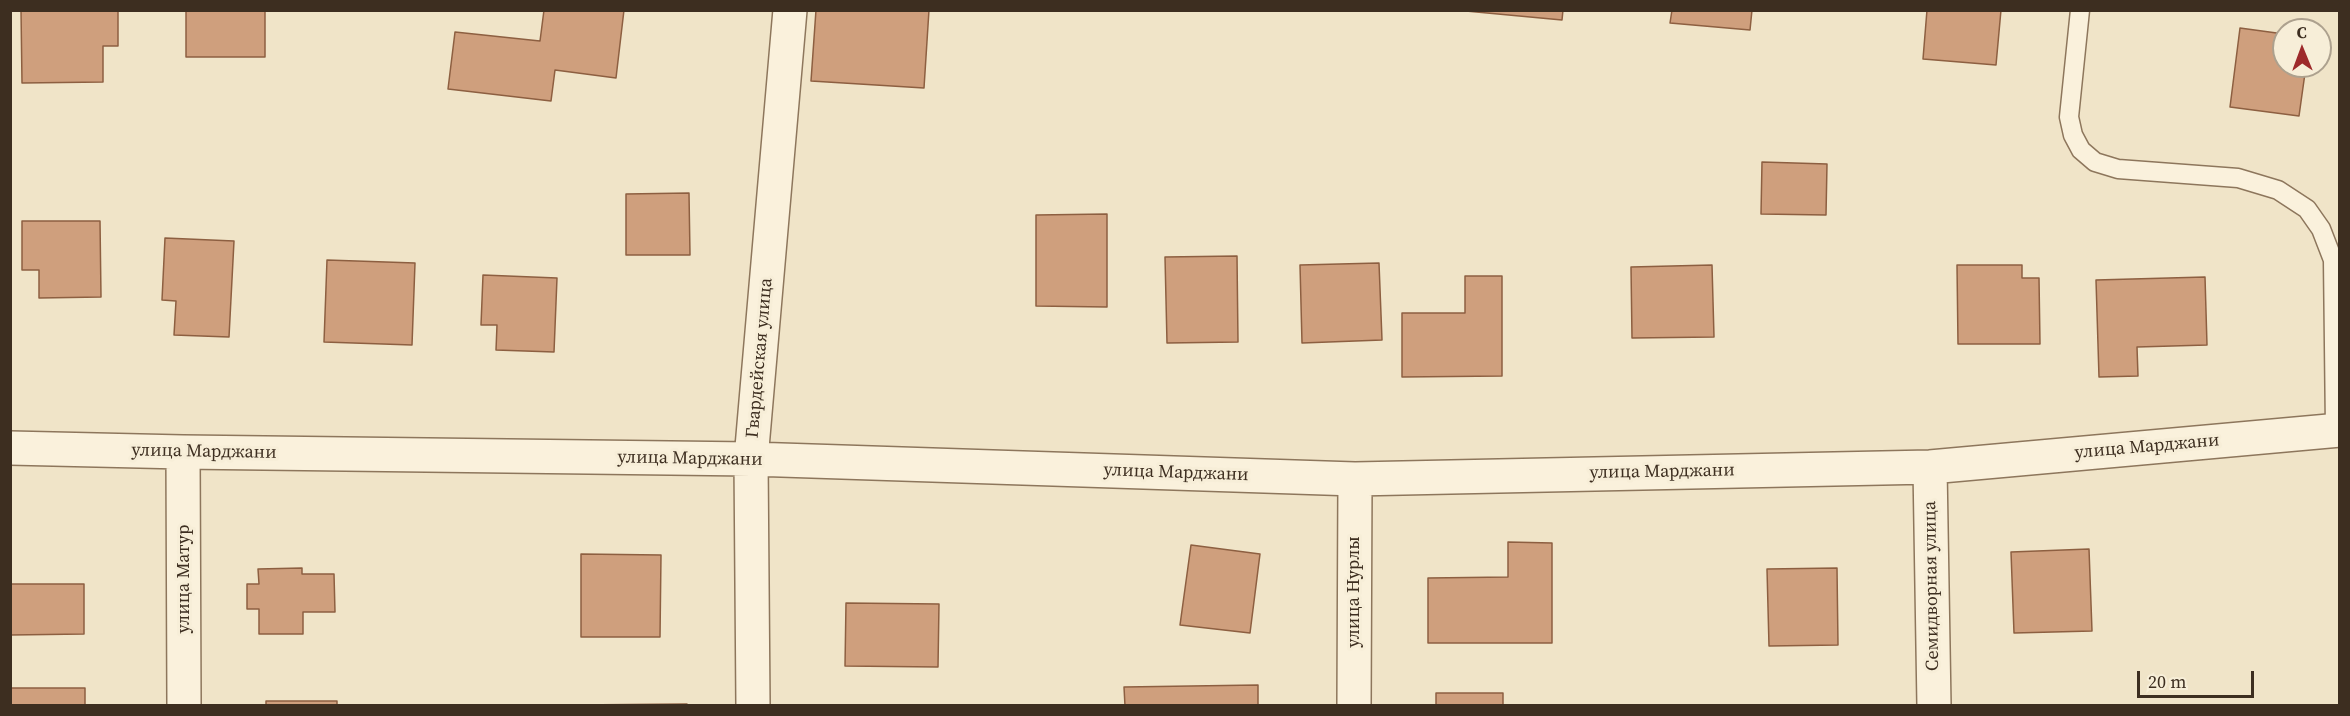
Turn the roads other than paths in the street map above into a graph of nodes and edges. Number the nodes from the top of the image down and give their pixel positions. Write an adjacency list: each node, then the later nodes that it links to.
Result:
1 (790, 10): 6 (street, Гвардейская улица)
2 (2080, 10): 3 (lane)
3 (2337, 430): 7 (street, улица Марджани)
4 (10, 448): 5 (street, улица Марджани)
5 (183, 452): 6 (street, улица Марджани); 9 (street, улица Матур)
6 (751, 459): 8 (street, улица Марджани); 10 (street, Гвардейская улица)
7 (1930, 467): 8 (street, улица Марджани); 12 (street, Семидворная улица)
8 (1355, 479): 11 (street, улица Нурлы)
9 (184, 705)
10 (753, 705)
11 (1354, 705)
12 (1935, 705)

